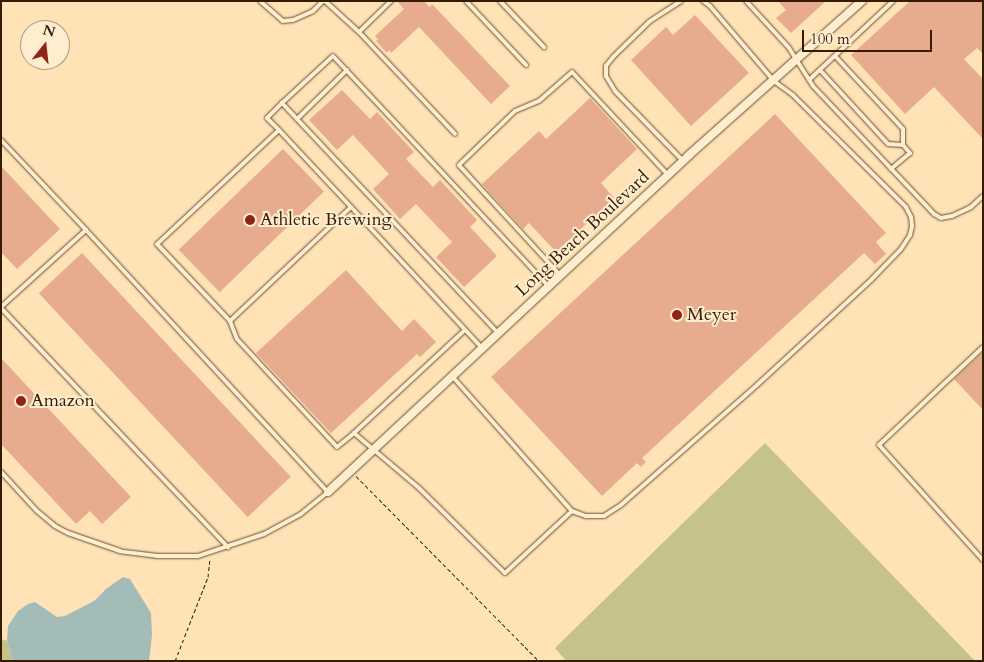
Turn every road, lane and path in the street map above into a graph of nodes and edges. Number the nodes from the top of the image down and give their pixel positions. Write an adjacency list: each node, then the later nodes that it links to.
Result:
1 (260, 1): 2 (lane)
2 (324, 1): 11 (lane)
3 (392, 1): 11 (lane)
4 (466, 1): 15 (lane)
5 (500, 1): 12 (lane)
6 (681, 1): 26 (lane)
7 (703, 1): 19 (lane)
8 (746, 1): 14 (lane)
9 (862, 1): 14 (street, Long Beach Boulevard)
10 (894, 1): 13 (lane)
11 (359, 32): 23 (lane)
12 (544, 47)
13 (835, 56): 17 (lane); 25 (lane)
14 (796, 61): 18 (lane); 19 (street, Long Beach Boulevard)
15 (526, 65)
16 (347, 70): 20 (lane); 21 (lane); 33 (lane)
17 (820, 70): 18 (lane); 25 (lane)
18 (809, 80): 27 (lane)
19 (774, 81): 26 (street, Long Beach Boulevard); 46 (lane)
20 (282, 103): 21 (lane); 22 (lane)
21 (297, 120): 37 (lane)
22 (279, 130): 30 (lane); 35 (lane)
23 (455, 134)
24 (1, 140): 31 (lane)
25 (904, 145): 27 (lane)
26 (683, 161): 28 (street, Long Beach Boulevard)
27 (891, 169): 29 (lane)
28 (668, 175): 32 (street, Long Beach Boulevard); 32 (lane)
29 (983, 196)
30 (350, 207): 35 (lane); 36 (lane)
31 (86, 230): 34 (lane); 45 (lane)
32 (560, 275): 33 (street, Long Beach Boulevard)
33 (548, 286): 37 (street, Long Beach Boulevard)
34 (1, 308): 47 (lane)
35 (230, 321): 41 (lane)
36 (465, 330): 39 (lane); 41 (lane)
37 (498, 333): 39 (street, Long Beach Boulevard)
38 (983, 347): 49 (lane)
39 (482, 348): 40 (street, Long Beach Boulevard)
40 (452, 376): 42 (street, Long Beach Boulevard); 46 (lane)
41 (354, 432): 42 (lane)
42 (373, 450): 43 (street, Long Beach Boulevard); 46 (lane)
43 (351, 470): 45 (street, Long Beach Boulevard); 51 (path)
44 (1, 472): 48 (lane)
45 (328, 492): 47 (lane)
46 (572, 511)
47 (228, 547): 48 (lane)
48 (208, 553): 50 (path)
49 (983, 560)
50 (176, 661)
51 (539, 661)

